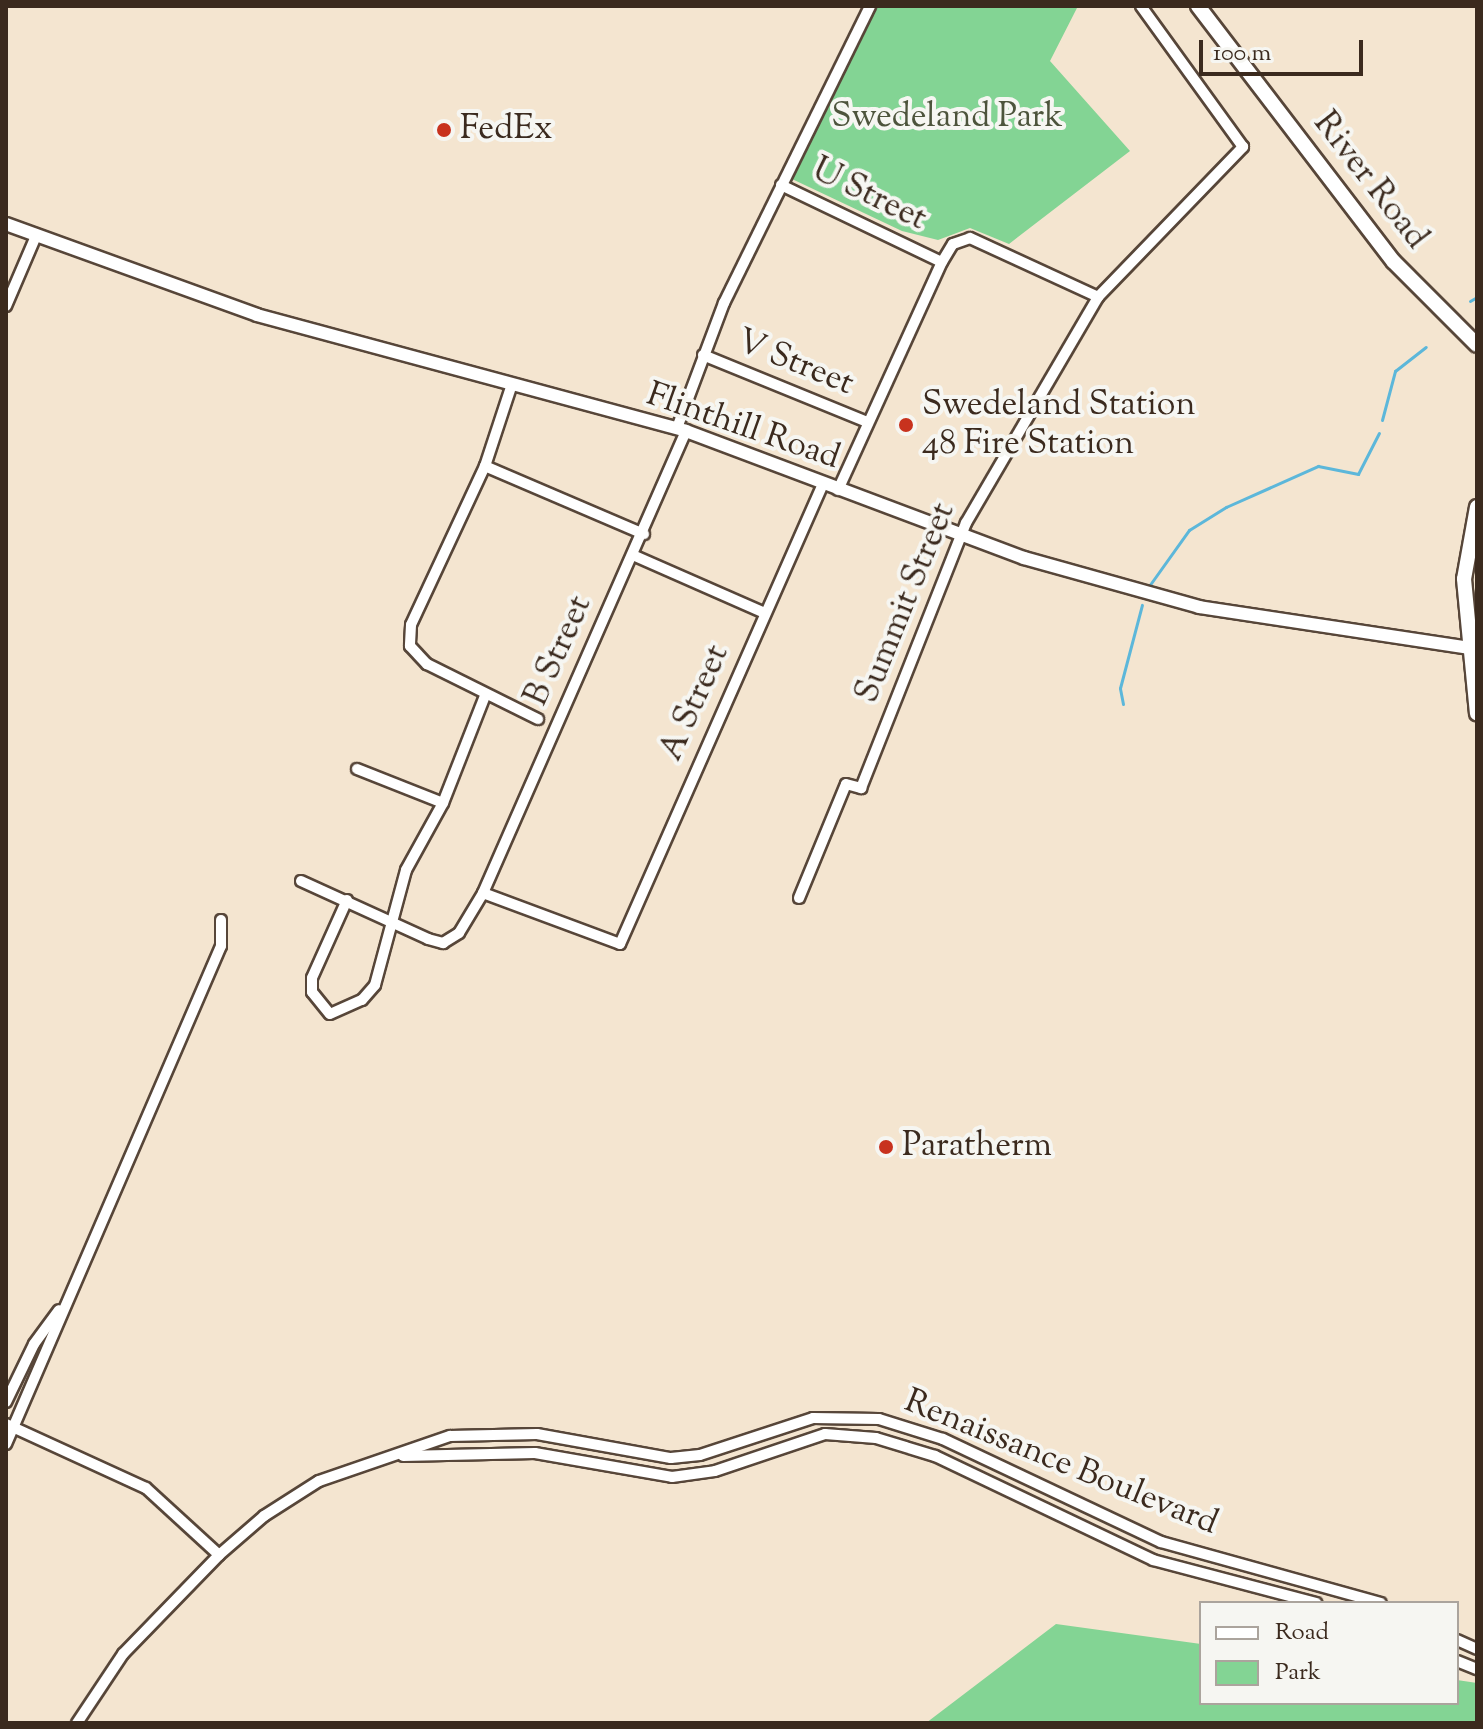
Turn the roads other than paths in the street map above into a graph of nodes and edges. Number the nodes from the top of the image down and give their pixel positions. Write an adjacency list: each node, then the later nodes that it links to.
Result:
1 (870, 6): 4 (street, B Street)
2 (1141, 6): 8 (street, Summit Street)
3 (1198, 6): 10 (main road, River Road)
4 (781, 185): 7 (street, U Street); 11 (street, B Street)
5 (6, 224): 6 (street, Flinthill Road)
6 (36, 236): 9 (street); 12 (street, Flinthill Road)
7 (942, 262): 8 (street, U Street); 13 (street)
8 (1098, 297): 20 (street, Summit Street)
9 (6, 306)
10 (1477, 345)
11 (703, 355): 13 (street, V Street); 14 (street, B Street)
12 (512, 384): 14 (street, Flinthill Road); 15 (street)
13 (867, 422): 17 (street)
14 (682, 430): 16 (street, Flinthill Road); 19 (street, B Street)
15 (485, 466): 19 (street); 24 (street)
16 (823, 484): 17 (street, Flinthill Road); 22 (street, A Street)
17 (838, 490): 20 (street, Flinthill Road)
18 (1477, 507): 23 (main road)
19 (644, 534): 21 (street, B Street)
20 (959, 538): 23 (street, Flinthill Road); 31 (street, Summit Street)
21 (635, 556): 22 (street); 30 (street, B Street)
22 (765, 613): 30 (street, A Street)
23 (1469, 648): 25 (main road)
24 (485, 696): 26 (street); 28 (street)
25 (1477, 713)
26 (538, 719)
27 (357, 769): 28 (street)
28 (443, 803): 34 (street)
29 (301, 881): 32 (street)
30 (483, 893): 34 (street, B Street)
31 (799, 898)
32 (347, 900): 34 (street); 34 (street)
33 (221, 920): 35 (street)
34 (394, 924)
35 (70, 1296): 36 (street); 37 (street)
36 (6, 1402)
37 (10, 1426): 38 (street); 40 (street)
38 (6, 1444)
39 (389, 1456): 40 (street, Renaissance Boulevard); 41 (street, Renaissance Boulevard); 42 (street, Renaissance Boulevard)
40 (219, 1555): 43 (street, Renaissance Boulevard)
41 (1308, 1601)
42 (1374, 1601)
43 (77, 1723)

